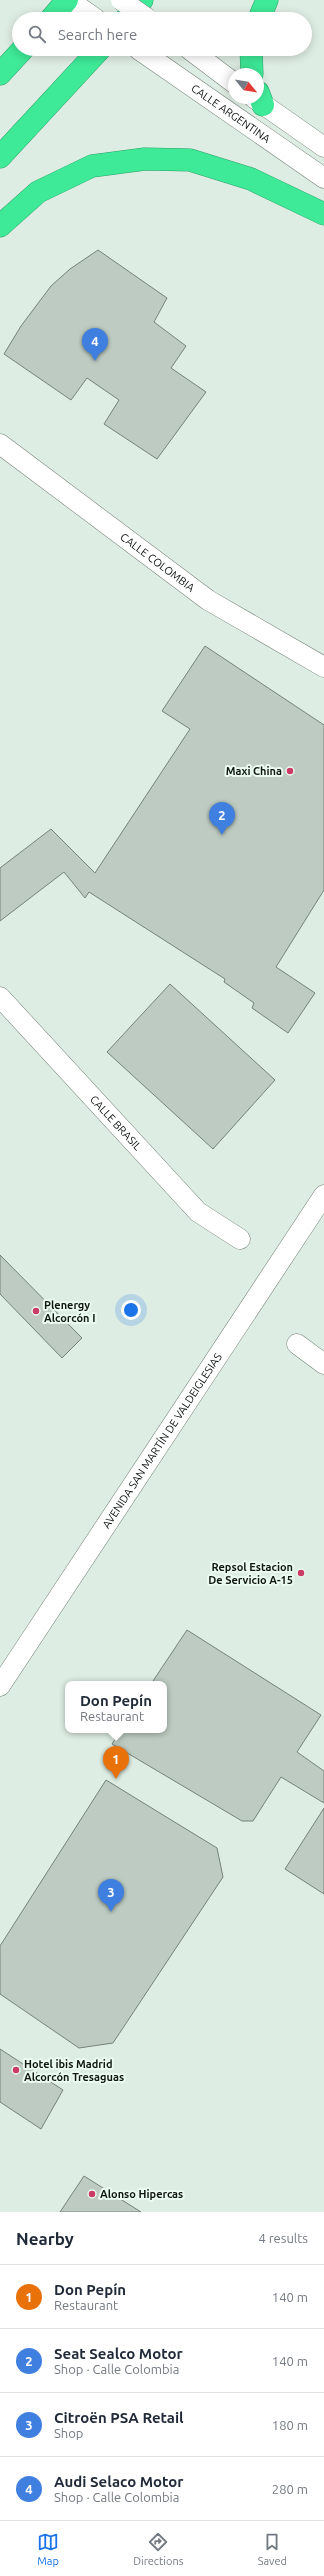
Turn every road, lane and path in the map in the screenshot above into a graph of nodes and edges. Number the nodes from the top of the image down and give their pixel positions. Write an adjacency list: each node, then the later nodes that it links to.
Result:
1 (68, 0): 5 (highway); 6 (street)
2 (121, 0): 8 (street, bridge)
3 (142, 0): 7 (highway)
4 (267, 0): 9 (highway)
5 (57, 12)
6 (86, 12)
7 (132, 12)
8 (138, 12)
9 (262, 12)
10 (17, 56): 16 (highway)
11 (94, 56): 20 (highway)
12 (148, 56): 21 (street, CALLE ARGENTINA)
13 (199, 56): 17 (street)
14 (251, 56): 15 (highway)
15 (252, 68)
16 (0, 74)
17 (228, 78)
18 (264, 102): 19 (street)
19 (324, 147)
20 (0, 157)
21 (324, 178)
22 (324, 214): 23 (highway)
23 (0, 226)
24 (0, 444): 25 (street, CALLE COLOMBIA)
25 (324, 667)
26 (0, 997): 28 (street, CALLE BRASIL)
27 (324, 1195): 31 (street, AVENIDA SAN MARTÍN DE VALDEIGLESIAS)
28 (240, 1239)
29 (297, 1344): 30 (street)
30 (324, 1364)
31 (0, 1686)

